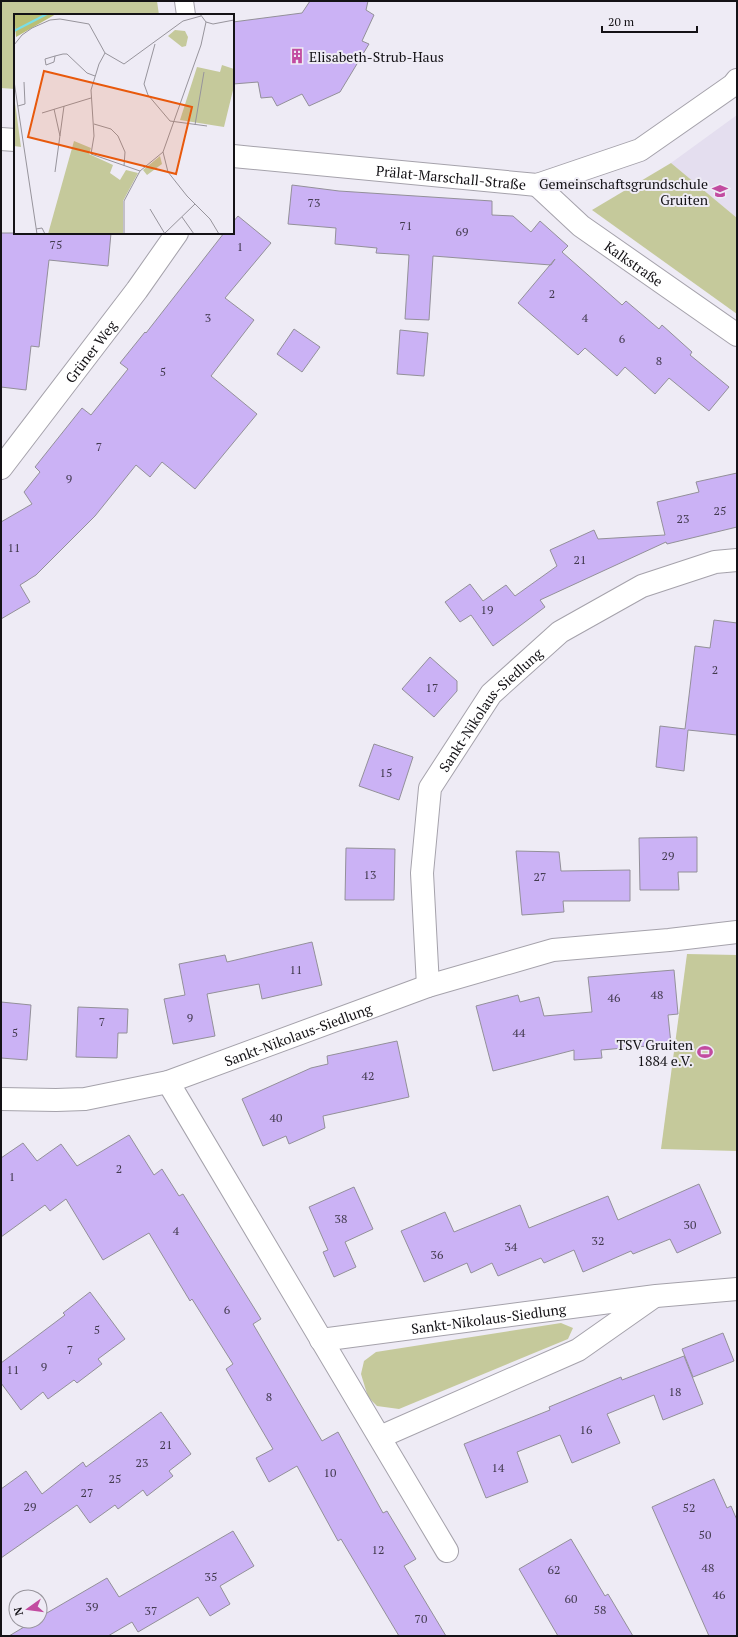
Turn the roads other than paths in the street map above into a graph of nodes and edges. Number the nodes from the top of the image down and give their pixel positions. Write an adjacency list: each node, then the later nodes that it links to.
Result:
1 (184, 1): 2 (lane)
2 (186, 14)
3 (737, 80): 7 (street, Prälat-Marschall-Straße)
4 (1, 139): 5 (street)
5 (14, 140)
6 (234, 156): 7 (street, Prälat-Marschall-Straße)
7 (537, 184): 9 (street, Kalkstraße)
8 (176, 234): 10 (street, Grüner Weg)
9 (737, 335)
10 (1, 468)
11 (737, 560): 13 (street, Sankt-Nikolaus-Siedlung)
12 (737, 932): 13 (street, Sankt-Nikolaus-Siedlung)
13 (428, 986): 14 (street, Sankt-Nikolaus-Siedlung)
14 (168, 1082): 15 (street, Sankt-Nikolaus-Siedlung); 18 (street)
15 (1, 1099)
16 (737, 1289): 17 (street, Sankt-Nikolaus-Siedlung)
17 (656, 1296): 18 (street, Sankt-Nikolaus-Siedlung); 19 (street, Sankt-Nikolaus-Siedlung)
18 (321, 1340): 19 (street)
19 (380, 1437): 20 (street)
20 (446, 1551)

